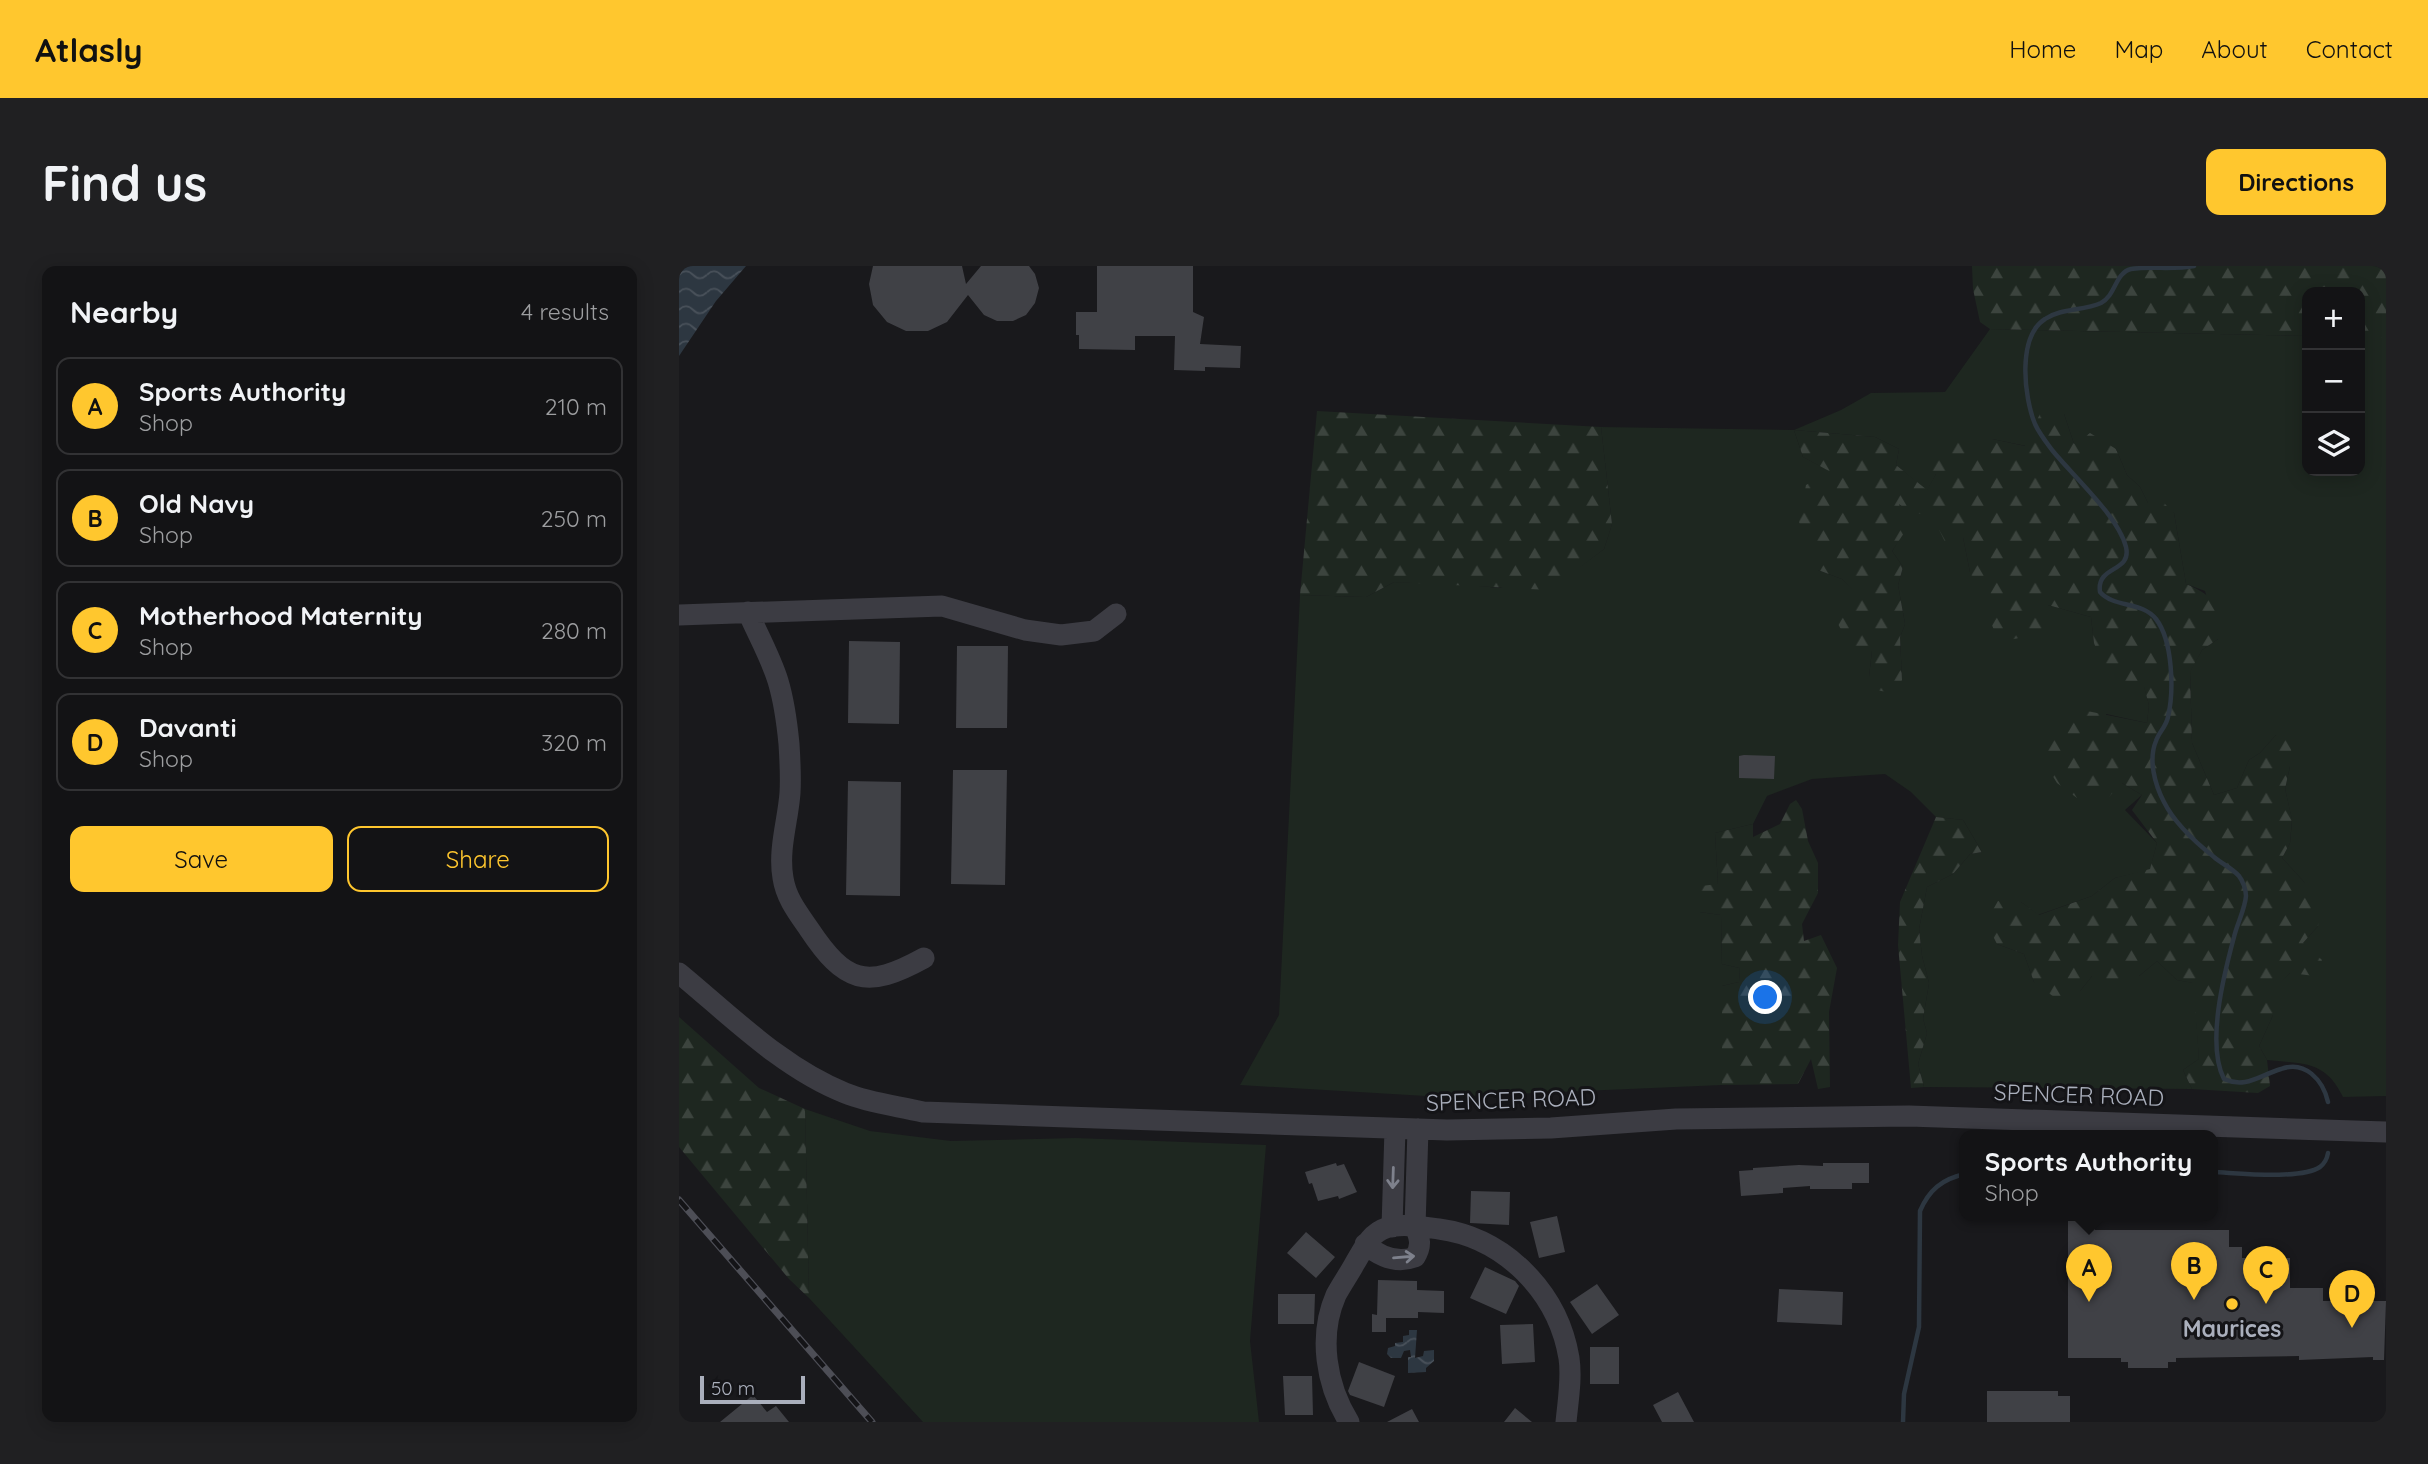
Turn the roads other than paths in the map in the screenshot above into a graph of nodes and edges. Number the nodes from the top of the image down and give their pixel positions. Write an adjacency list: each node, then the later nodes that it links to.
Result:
1 (748, 612): 2 (street); 3 (street); 4 (street)
2 (679, 614)
3 (1116, 614)
4 (924, 958)
5 (679, 973): 6 (street, SPENCER ROAD)
6 (1395, 1129): 7 (street, SPENCER ROAD); 9 (street, one-way to 9)
7 (1418, 1129): 8 (street, SPENCER ROAD); 10 (street)
8 (2386, 1132)
9 (1392, 1227): 10 (street); 11 (street)
10 (1415, 1227): 11 (street, one-way to 10); 13 (street)
11 (1365, 1244): 12 (street)
12 (1349, 1422)
13 (1566, 1422)

